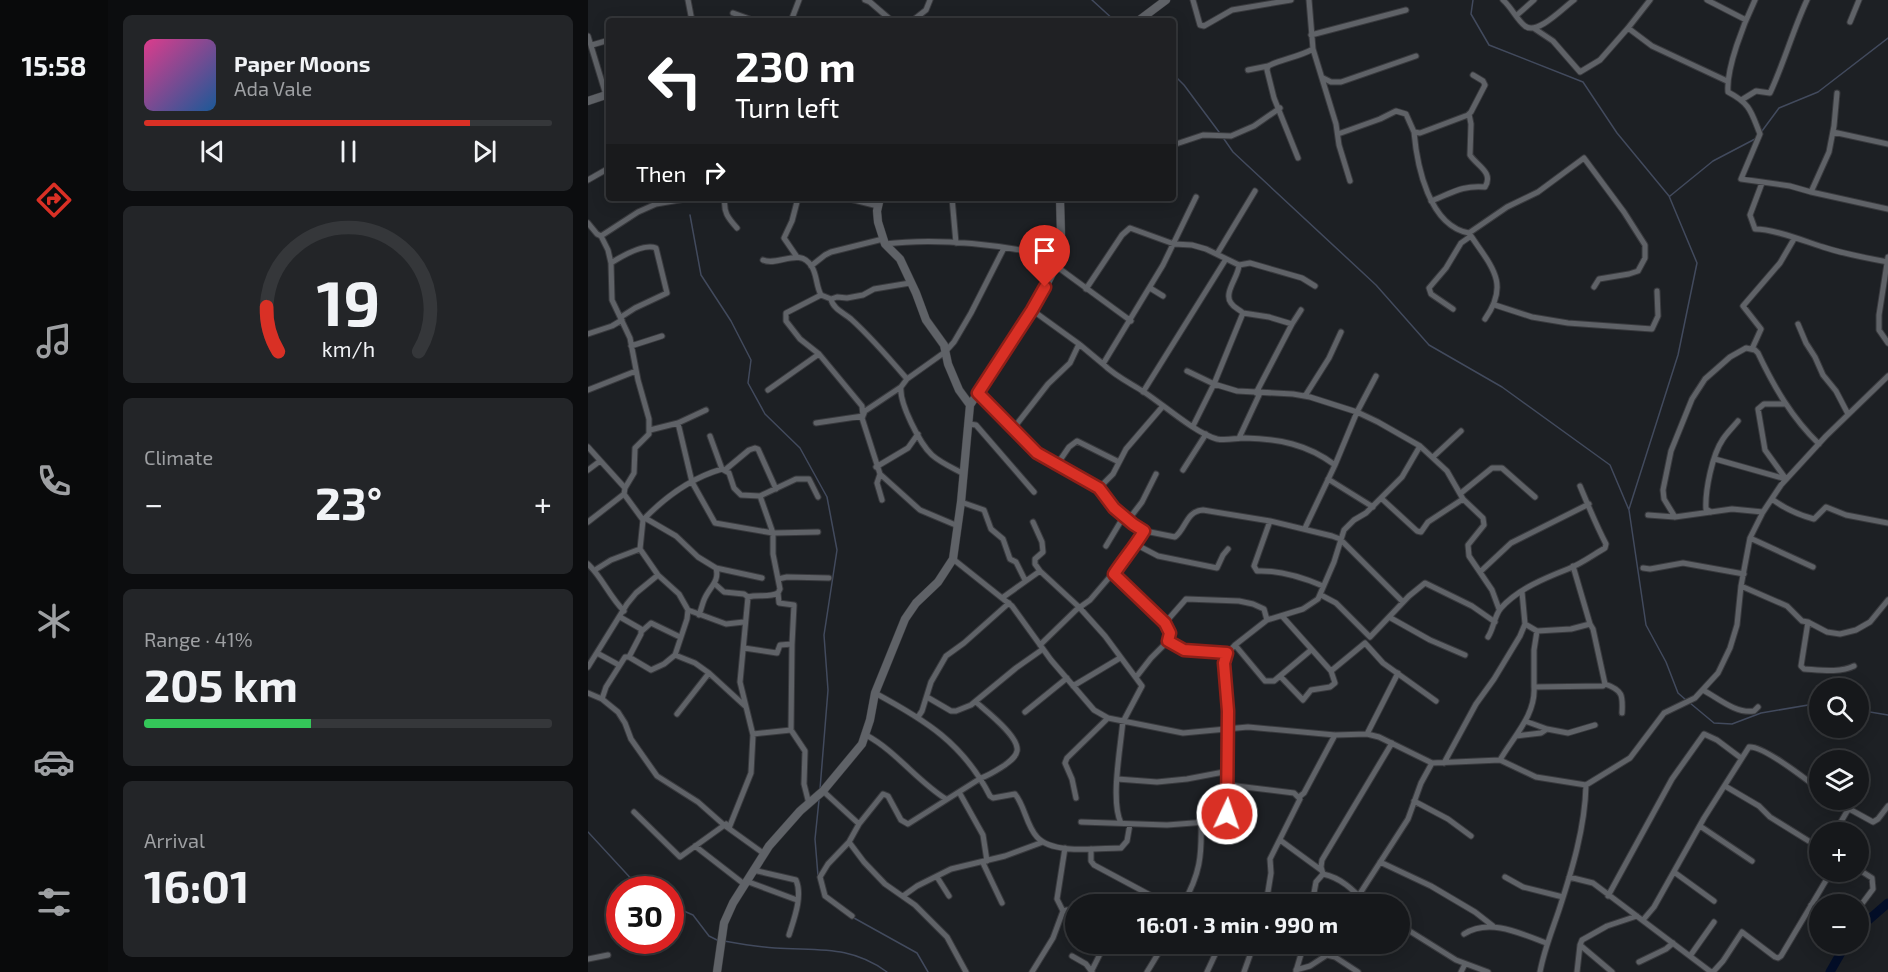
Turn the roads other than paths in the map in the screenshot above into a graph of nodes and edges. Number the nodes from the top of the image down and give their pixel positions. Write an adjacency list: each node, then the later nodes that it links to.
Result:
1 (688, 0): 20 (street)
2 (799, 0): 22 (street)
3 (930, 0): 24 (street)
4 (1166, 0): 25 (street)
5 (1193, 0): 6 (street)
6 (1291, 0)
7 (1309, 0): 30 (street)
8 (1503, 0): 19 (street)
9 (1534, 0): 19 (street)
10 (1574, 0): 29 (street)
11 (1650, 0): 28 (street)
12 (1707, 0): 26 (street)
13 (1755, 0): 26 (street)
14 (1807, 0): 44 (street)
15 (1859, 0): 27 (street)
16 (868, 1): 23 (street)
17 (1406, 10): 30 (street)
18 (733, 14): 21 (street)
19 (1517, 15): 29 (street)
20 (691, 18)
21 (746, 18)
22 (792, 18)
23 (888, 18)
24 (916, 18)
25 (1142, 18)
26 (1746, 20): 40 (street)
27 (1850, 22)
28 (1628, 28): 29 (street); 40 (street)
29 (1535, 29)
30 (1311, 35): 34 (street)
31 (588, 36): 33 (street)
32 (606, 41): 33 (street)
33 (592, 45): 41 (street)
34 (1313, 50): 36 (street); 39 (street)
35 (1416, 56): 39 (street)
36 (1268, 66): 37 (street); 46 (street)
37 (1248, 70)
38 (1473, 75): 47 (street)
39 (1323, 78): 50 (street)
40 (1728, 81): 44 (street)
41 (606, 88)
42 (1837, 93): 49 (street)
43 (606, 95): 45 (street)
44 (1743, 99): 57 (street)
45 (588, 101)
46 (1280, 108): 51 (street); 53 (street)
47 (1469, 114): 48 (street); 66 (street)
48 (1414, 132): 50 (street); 66 (street)
49 (1833, 132): 52 (street); 59 (street)
50 (1338, 134): 56 (street)
51 (1176, 144)
52 (1888, 144)
53 (1298, 158)
54 (606, 170): 55 (street)
55 (588, 180)
56 (1350, 181)
57 (1762, 183): 59 (street); 73 (street)
58 (1255, 191): 78 (street)
59 (1811, 192): 68 (street)
60 (1196, 197): 76 (street)
61 (674, 201): 72 (street)
62 (725, 201): 70 (street)
63 (797, 201): 79 (street)
64 (952, 201): 75 (street)
65 (1060, 201): 83 (street)
66 (1431, 201): 71 (street)
67 (879, 202): 74 (street)
68 (1888, 209)
69 (588, 223): 72 (street)
70 (737, 228)
71 (1470, 234): 89 (street); 96 (street); 97 (street)
72 (601, 236): 84 (street)
73 (1794, 238): 81 (street); 112 (street)
74 (884, 241): 75 (street); 86 (street); 87 (street)
75 (956, 243): 77 (street)
76 (1174, 244): 78 (street); 90 (street); 91 (street)
77 (1004, 249): 83 (street); 113 (street)
78 (1218, 254): 80 (street)
79 (797, 257): 82 (street); 86 (street)
80 (1226, 259): 85 (street); 125 (street)
81 (1888, 260): 109 (street)
82 (763, 261)
83 (1057, 262): 90 (street); 98 (street)
84 (611, 263): 101 (street); 101 (street)
85 (1239, 265): 88 (street); 100 (street)
86 (811, 266): 93 (street)
87 (910, 283): 95 (street); 113 (street)
88 (1315, 286)
89 (1594, 287)
90 (1086, 288): 103 (street)
91 (1150, 288): 94 (street); 103 (street)
92 (1657, 291): 96 (street)
93 (821, 295): 95 (street); 114 (street)
94 (1163, 296)
95 (831, 299): 120 (street)
96 (1495, 305): 102 (street)
97 (1453, 309)
98 (1032, 310): 110 (street); 126 (street)
99 (1301, 310): 104 (street)
100 (1243, 313): 104 (street); 121 (street)
101 (622, 319): 107 (street); 111 (street)
102 (1485, 320)
103 (1131, 321): 115 (street)
104 (1292, 324): 127 (street)
105 (1798, 324): 134 (street)
106 (1341, 332): 128 (street)
107 (588, 333)
108 (662, 336): 111 (street)
109 (1888, 343)
110 (1079, 344): 115 (street); 141 (street)
111 (631, 346): 116 (street)
112 (1752, 349): 129 (street); 185 (street)
113 (945, 352): 120 (street); 130 (street)
114 (819, 354): 124 (street); 135 (street)
115 (1102, 364): 125 (street)
116 (636, 371): 123 (street); 142 (street)
117 (1187, 371): 121 (street)
118 (1376, 376): 133 (street)
119 (1888, 376): 134 (street)
120 (907, 380): 122 (street)
121 (1214, 384): 127 (street); 140 (street)
122 (901, 387): 135 (street); 144 (street)
123 (588, 390)
124 (768, 390)
125 (1143, 392): 131 (street)
126 (978, 393): 130 (street); 141 (street)
127 (1258, 393): 128 (street); 147 (street)
128 (1305, 396): 133 (street)
129 (1786, 404): 148 (street); 165 (street)
130 (970, 405): 139 (street)
131 (1163, 406): 140 (street); 154 (street)
132 (706, 410): 137 (street)
133 (1357, 412): 149 (street); 155 (street)
134 (1848, 414): 148 (street)
135 (863, 416): 138 (street); 157 (street)
136 (1738, 421): 152 (street)
137 (678, 423): 142 (street); 166 (street)
138 (816, 423)
139 (969, 424): 162 (street); 171 (street)
140 (1193, 426): 145 (street)
141 (1013, 429): 156 (street)
142 (650, 430): 170 (street)
143 (1461, 431): 151 (street)
144 (918, 434): 157 (street); 162 (street)
145 (1206, 434): 147 (street); 160 (street)
146 (710, 436): 159 (street)
147 (1239, 438): 155 (street)
148 (1819, 444): 165 (street)
149 (1420, 446): 151 (street); 176 (street)
150 (588, 447): 153 (street)
151 (1433, 458): 173 (street)
152 (1715, 459): 165 (street); 183 (street)
153 (600, 461): 158 (street); 170 (street)
154 (1119, 462): 156 (street); 168 (street)
155 (1335, 465): 164 (street)
156 (1056, 466): 168 (street)
157 (876, 467): 161 (street)
158 (588, 470)
159 (723, 470): 166 (street); 169 (street); 172 (street)
160 (1183, 470)
161 (880, 474): 178 (street); 192 (street)
162 (964, 474): 179 (street)
163 (1156, 474): 186 (street)
164 (1328, 479): 181 (street); 193 (street)
165 (1786, 480): 177 (street)
166 (692, 482): 187 (street); 196 (street)
167 (1580, 486): 180 (street)
168 (1099, 488): 186 (street)
169 (776, 489): 172 (street); 174 (street)
170 (624, 491): 187 (street); 189 (street)
171 (1034, 492)
172 (760, 496): 196 (street)
173 (1462, 496): 175 (street); 176 (street); 211 (street)
174 (818, 497)
175 (1535, 497)
176 (1381, 498): 181 (street)
177 (1772, 499): 182 (street); 191 (street)
178 (882, 500)
179 (961, 502): 192 (street); 218 (street)
180 (1589, 504): 205 (street); 211 (street)
181 (1373, 507): 198 (street)
182 (1763, 512): 183 (street); 197 (street)
183 (1713, 513): 185 (street)
184 (1648, 515): 185 (street)
185 (1675, 517)
186 (1127, 518): 194 (street); 200 (street)
187 (644, 519): 201 (street); 206 (street)
188 (1270, 521): 193 (street); 194 (street); 220 (street)
189 (588, 522)
190 (1033, 522): 210 (street)
191 (1888, 523)
192 (958, 526): 203 (street)
193 (1305, 528): 198 (street)
194 (1144, 531): 199 (street)
195 (818, 532): 196 (street)
196 (773, 533): 217 (street)
197 (1750, 537): 207 (street); 213 (street)
198 (1341, 539): 220 (street); 228 (street)
199 (1137, 545): 202 (street); 212 (street)
200 (1106, 546)
201 (640, 549): 209 (street); 214 (street)
202 (1228, 549)
203 (953, 559): 226 (street); 277 (street)
204 (588, 564): 209 (street)
205 (1573, 566): 222 (street); 244 (street)
206 (716, 567): 215 (street); 219 (street)
207 (1813, 567)
208 (1643, 568): 213 (street)
209 (595, 570): 232 (street)
210 (1040, 571): 218 (street); 230 (street)
211 (1480, 572): 231 (street)
212 (1114, 574): 230 (street); 242 (street)
213 (1744, 574): 221 (street)
214 (658, 575): 232 (street); 233 (street)
215 (762, 578)
216 (830, 578): 217 (street)
217 (778, 579): 223 (street)
218 (1025, 580): 226 (street)
219 (716, 584): 225 (street); 234 (street)
220 (1323, 586): 224 (street)
221 (1741, 586): 241 (street); 275 (street)
222 (1522, 592): 231 (street); 243 (street)
223 (778, 593): 225 (street); 252 (street)
224 (1321, 595): 235 (street); 248 (street)
225 (748, 597): 239 (street)
226 (1002, 598): 229 (street)
227 (1888, 600): 241 (street)
228 (1403, 602): 237 (street); 240 (street)
229 (1009, 603): 254 (street); 278 (street)
230 (1079, 608): 254 (street); 262 (street)
231 (1499, 609): 240 (street)
232 (624, 610): 236 (street)
233 (688, 610): 234 (street); 247 (street)
234 (699, 615): 239 (street)
235 (1282, 616): 238 (street); 256 (street)
236 (620, 617): 245 (street); 257 (street)
237 (1389, 617): 248 (street); 260 (street)
238 (1267, 620): 242 (street); 253 (street)
239 (744, 622): 255 (street)
240 (1495, 622): 249 (street)
241 (1808, 622): 264 (street)
242 (1165, 623): 250 (street)
243 (1526, 624): 246 (street); 304 (street)
244 (1590, 624): 246 (street); 272 (street)
245 (642, 631): 247 (street); 261 (street)
246 (1538, 631): 274 (street)
247 (680, 637): 259 (street)
248 (1370, 637): 251 (street)
249 (1488, 637)
250 (1168, 641): 258 (street); 269 (street)
251 (1365, 643): 266 (street); 268 (street)
252 (792, 644): 255 (street); 294 (street)
253 (1235, 645): 258 (street); 270 (street)
254 (1041, 647): 271 (street); 281 (street)
255 (744, 648): 282 (street)
256 (1311, 650): 266 (street); 270 (street)
257 (597, 653): 263 (street); 265 (street)
258 (1227, 653): 292 (street)
259 (675, 655): 261 (street); 267 (street)
260 (1465, 655)
261 (629, 657): 263 (street)
262 (1120, 658): 269 (street); 273 (street)
263 (619, 665): 279 (street)
264 (1854, 666)
265 (588, 667)
266 (1331, 671): 270 (street)
267 (709, 673): 282 (street); 286 (street)
268 (1398, 673): 280 (street); 296 (street)
269 (1137, 676): 289 (street)
270 (1280, 676)
271 (1067, 678): 273 (street); 284 (street)
272 (1605, 684): 274 (street); 285 (street)
273 (1073, 686): 288 (street)
274 (1534, 687): 290 (street)
275 (1703, 690): 283 (street); 310 (street)
276 (588, 693): 279 (street)
277 (875, 693): 287 (street); 297 (street)
278 (927, 697): 281 (street); 287 (street)
279 (602, 699): 329 (street)
280 (1436, 701)
281 (976, 702): 306 (street)
282 (745, 706): 295 (street)
283 (1758, 707)
284 (1025, 712)
285 (1622, 713)
286 (677, 714)
287 (918, 717): 306 (street)
288 (1108, 718): 289 (street); 315 (street)
289 (1124, 720): 292 (street); 307 (street)
290 (1526, 721): 293 (street); 299 (street)
291 (1595, 725): 293 (street)
292 (1228, 727): 298 (street); 305 (street)
293 (1547, 729): 299 (street)
294 (791, 730): 295 (street); 318 (street)
295 (753, 734): 329 (street)
296 (1367, 734): 298 (street); 300 (street)
297 (866, 735): 312 (street); 316 (street)
298 (1335, 735): 314 (street)
299 (1516, 736): 302 (street)
300 (1392, 743): 303 (street); 344 (street)
301 (1742, 758): 308 (street); 311 (street); 360 (street)
302 (1500, 760): 304 (street); 310 (street)
303 (1432, 763): 304 (street); 317 (street)
304 (1444, 763)
305 (1229, 771): 307 (street); 309 (street)
306 (981, 778): 313 (street); 335 (street)
307 (1117, 779): 326 (street)
308 (1809, 781)
309 (1228, 785): 314 (street); 323 (street)
310 (1586, 785): 349 (street)
311 (1725, 786): 330 (street); 333 (street)
312 (823, 791): 318 (street); 327 (street)
313 (959, 792): 316 (street); 341 (street)
314 (1299, 797): 332 (street)
315 (1076, 798)
316 (946, 799): 327 (street)
317 (1414, 801): 331 (street); 342 (street)
318 (808, 804): 339 (street)
319 (1888, 806): 325 (street)
320 (1851, 810): 325 (street)
321 (634, 812): 336 (street)
322 (1081, 822): 326 (street)
323 (1201, 822): 328 (street); 352 (street)
324 (1841, 822): 325 (street)
325 (1873, 822)
326 (1121, 823): 328 (street)
327 (859, 824): 334 (street)
328 (1130, 824): 338 (street)
329 (726, 826): 336 (street); 339 (street)
330 (1700, 826): 340 (street); 345 (street)
331 (1471, 836)
332 (1280, 840): 344 (street); 353 (street)
333 (1809, 841)
334 (849, 842): 358 (street); 367 (street)
335 (1043, 842): 337 (street); 341 (street)
336 (698, 845): 350 (street)
337 (1065, 848): 338 (street); 366 (street)
338 (1091, 849): 351 (street)
339 (764, 853): 343 (street)
340 (1752, 861)
341 (985, 862): 347 (street); 364 (street)
342 (1380, 862): 356 (street); 371 (street)
343 (753, 870): 350 (street); 362 (street)
344 (1322, 872): 354 (street); 355 (street)
345 (1674, 872): 363 (street); 369 (street)
346 (1869, 876): 357 (street)
347 (937, 877): 358 (street); 359 (street)
348 (1504, 877): 361 (street)
349 (1569, 877): 360 (street); 361 (street)
350 (745, 883): 362 (street); 390 (street)
351 (1148, 894)
352 (1188, 894)
353 (1268, 894)
354 (1314, 894)
355 (1358, 894)
356 (1360, 894)
357 (1869, 894)
358 (903, 896): 391 (street)
359 (950, 896)
360 (1608, 896): 368 (street)
361 (1563, 897): 375 (street)
362 (797, 900): 374 (street)
363 (1714, 901)
364 (1002, 903)
365 (1809, 908): 403 (street)
366 (1064, 911): 392 (street)
367 (852, 916)
368 (1637, 916): 369 (street); 377 (street)
369 (1643, 920): 376 (street)
370 (1714, 922): 385 (street)
371 (1493, 926): 373 (street); 375 (street)
372 (1410, 931): 388 (street)
373 (1464, 934)
374 (789, 935)
375 (1546, 943): 400 (street)
376 (1673, 943): 385 (street); 387 (street)
377 (1580, 945): 401 (street); 402 (street)
378 (1100, 954): 393 (street)
379 (1158, 954): 394 (street)
380 (1215, 954): 395 (street)
381 (1250, 954): 396 (street)
382 (1301, 954): 389 (street)
383 (608, 955): 386 (street)
384 (1071, 956): 393 (street)
385 (1690, 956): 403 (street)
386 (588, 959)
387 (1640, 962)
388 (1465, 964): 398 (street); 399 (street)
389 (1295, 971): 397 (street)
390 (717, 972)
391 (966, 972)
392 (1032, 972)
393 (1091, 972)
394 (1147, 972)
395 (1207, 972)
396 (1244, 972)
397 (1358, 972)
398 (1461, 972)
399 (1488, 972)
400 (1540, 972)
401 (1577, 972)
402 (1612, 972)
403 (1712, 972)

